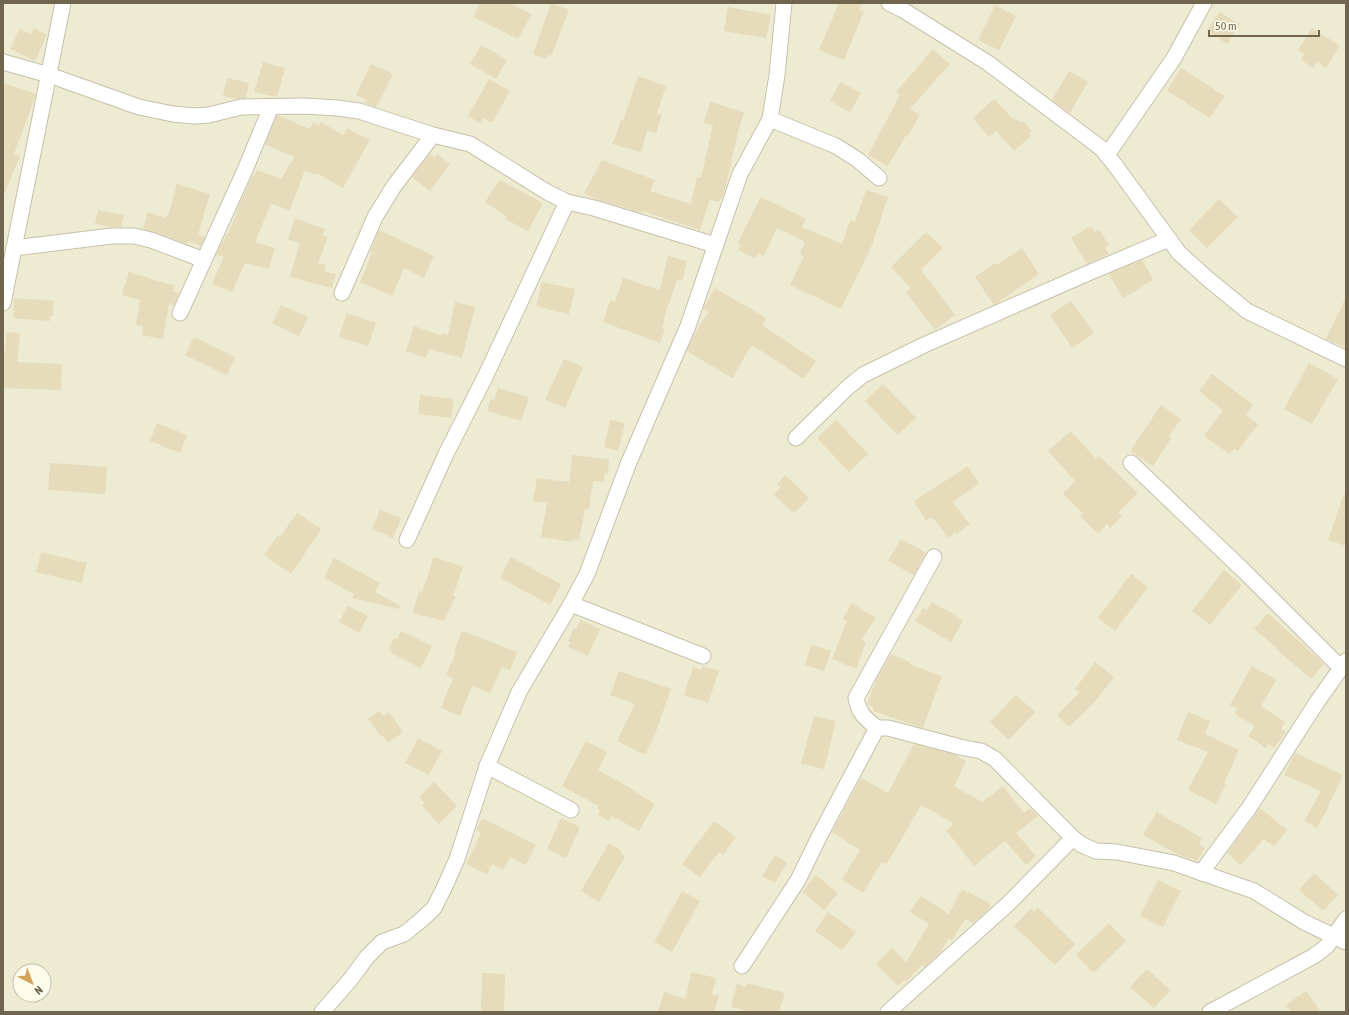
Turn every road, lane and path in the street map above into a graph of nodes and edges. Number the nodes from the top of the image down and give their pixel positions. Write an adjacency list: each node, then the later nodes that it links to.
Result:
1 (63, 3): 6 (street)
2 (784, 3): 8 (street)
3 (889, 3): 10 (street)
4 (1204, 3): 10 (street)
5 (3, 62): 6 (street)
6 (49, 75): 7 (street); 15 (street)
7 (271, 107): 9 (street); 16 (street)
8 (770, 119): 11 (street); 14 (street)
9 (433, 135): 12 (street); 18 (street)
10 (1107, 155): 13 (street)
11 (879, 178)
12 (567, 202): 14 (street); 24 (street)
13 (1169, 239): 21 (street); 22 (street)
14 (715, 245): 26 (street)
15 (14, 248): 16 (street); 17 (street)
16 (204, 260): 20 (street)
17 (7, 267): 19 (street)
18 (342, 293)
19 (3, 303)
20 (180, 313)
21 (1346, 359)
22 (796, 438)
23 (1131, 463): 28 (street)
24 (407, 540)
25 (934, 557): 29 (street)
26 (571, 604): 27 (street); 30 (street)
27 (703, 656)
28 (1343, 665): 33 (street)
29 (877, 728): 32 (street); 36 (street)
30 (487, 766): 31 (street); 37 (street)
31 (571, 810)
32 (1073, 838): 33 (street); 38 (street)
33 (1201, 872): 35 (street)
34 (1346, 919): 35 (street)
35 (1340, 939): 39 (street)
36 (742, 966)
37 (322, 1012)
38 (888, 1012)
39 (1210, 1012)

